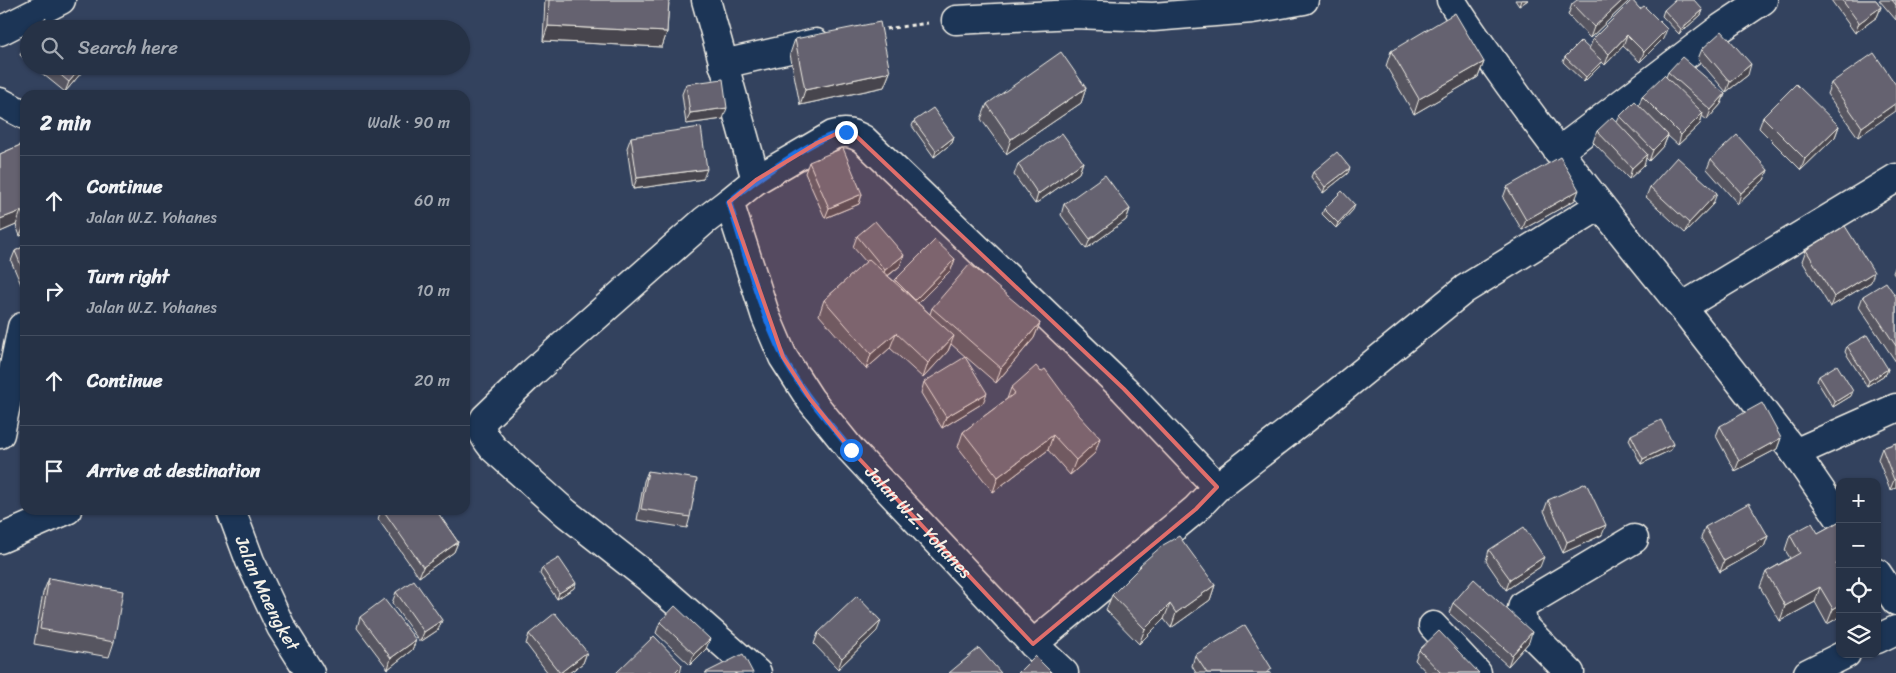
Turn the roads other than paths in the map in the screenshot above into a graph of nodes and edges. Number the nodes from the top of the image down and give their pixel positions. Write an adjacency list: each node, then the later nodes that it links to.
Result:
1 (61, 0): 6 (street)
2 (706, 0): 11 (street)
3 (1304, 0): 7 (street)
4 (1451, 0): 14 (street)
5 (1763, 0): 14 (street)
6 (22, 20)
7 (956, 20)
8 (20, 21): 9 (street)
9 (0, 31)
10 (816, 43): 11 (street)
11 (723, 64): 16 (street)
12 (0, 102): 13 (street)
13 (20, 112)
14 (1558, 152): 18 (street)
15 (1896, 178): 19 (street)
16 (756, 180): 17 (street); 24 (street)
17 (729, 202): 35 (street, Jalan W.Z. Yohanes); 38 (street)
18 (1599, 206): 19 (street); 24 (street)
19 (1682, 307): 23 (street)
20 (16, 327): 22 (street)
21 (1896, 408): 23 (street)
22 (0, 434)
23 (1795, 453): 25 (street)
24 (1217, 486): 35 (street)
25 (1836, 513)
26 (55, 515): 29 (street)
27 (234, 515): 37 (street, Jalan Maengket)
28 (1634, 538): 41 (street)
29 (0, 539)
30 (1881, 579): 31 (street)
31 (1896, 601)
32 (1433, 626): 40 (street)
33 (1896, 630): 34 (street)
34 (1881, 637)
35 (1033, 644): 39 (street, Jalan W.Z. Yohanes)
36 (1838, 658): 42 (street)
37 (310, 673)
38 (757, 673)
39 (1064, 673)
40 (1477, 673)
41 (1570, 673)
42 (1808, 673)

